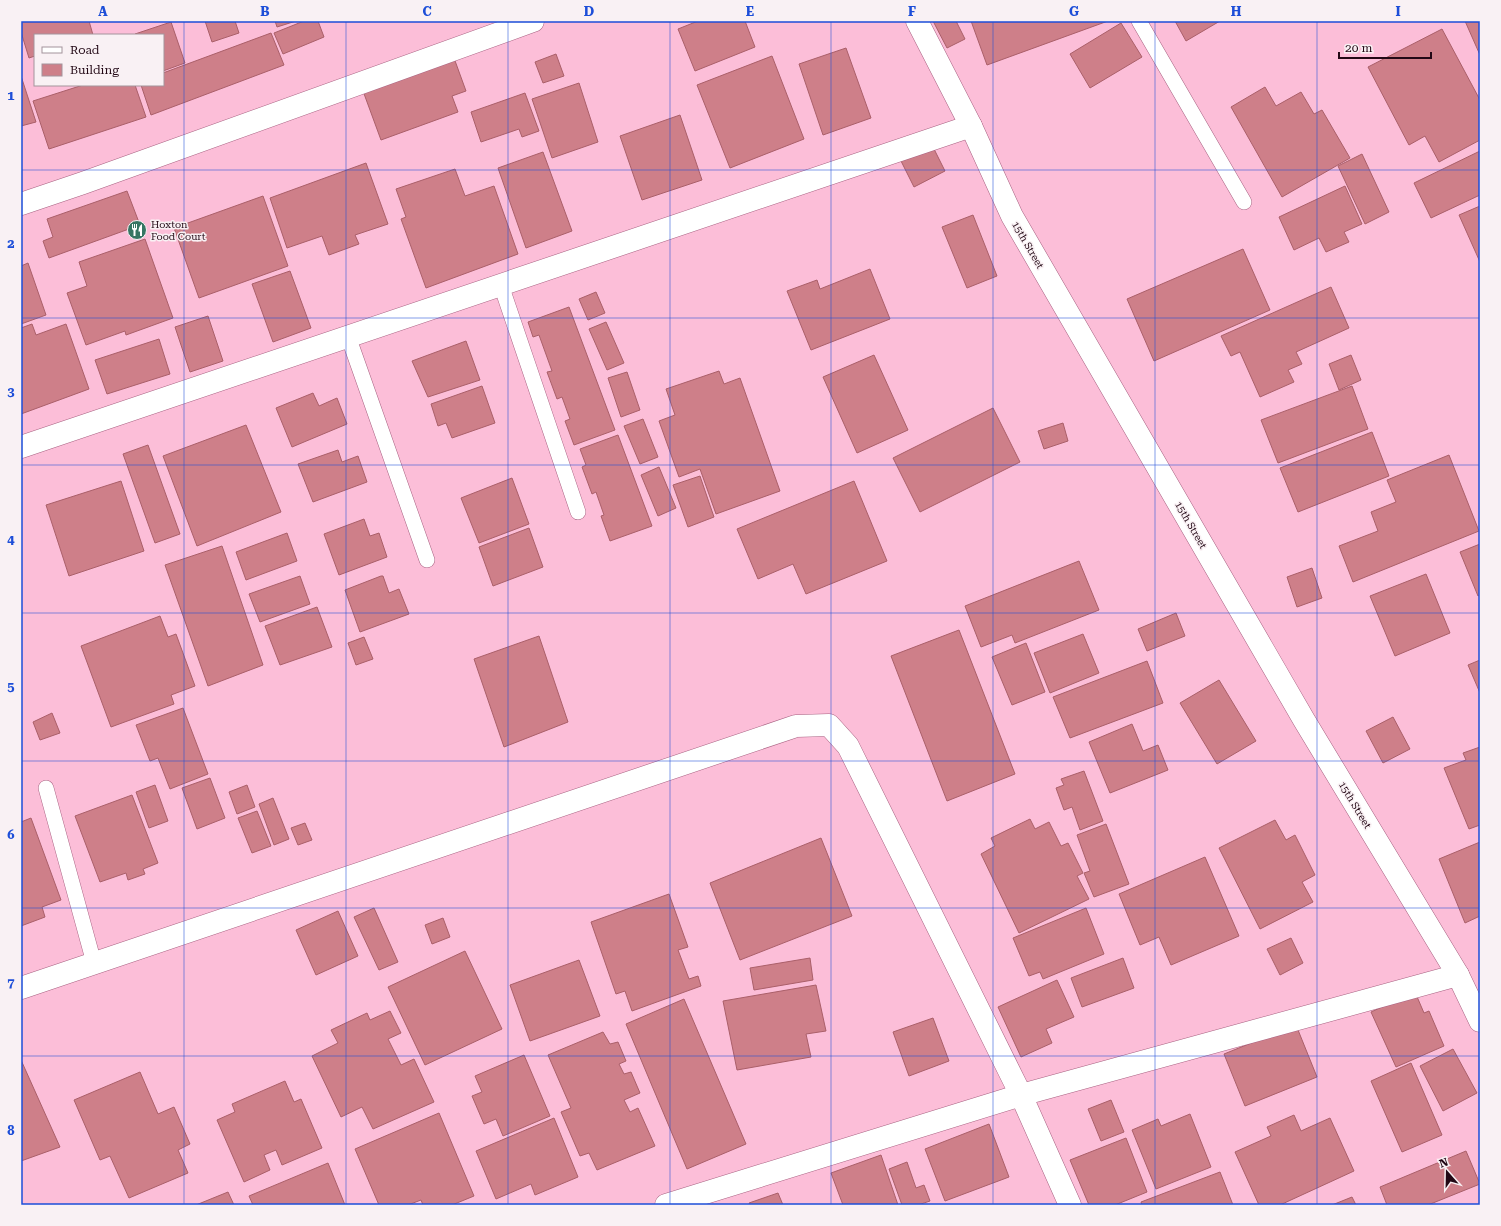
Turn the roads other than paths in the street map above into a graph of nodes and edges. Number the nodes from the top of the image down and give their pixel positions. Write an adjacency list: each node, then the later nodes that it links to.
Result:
1 (533, 21): 6 (street)
2 (917, 21): 4 (street, 15th Street)
3 (1139, 21): 5 (lane)
4 (971, 126): 7 (street); 14 (street, 15th Street)
5 (1244, 202)
6 (21, 204)
7 (501, 285): 8 (street); 10 (lane)
8 (348, 336): 9 (street); 11 (lane)
9 (21, 447)
10 (578, 512)
11 (427, 560)
12 (46, 788): 13 (lane)
13 (94, 963): 15 (street); 17 (street)
14 (1458, 975): 16 (street, 15th Street); 17 (street)
15 (21, 988)
16 (1480, 1021)
17 (1021, 1095): 18 (street); 19 (street)
18 (666, 1205)
19 (1070, 1205)

